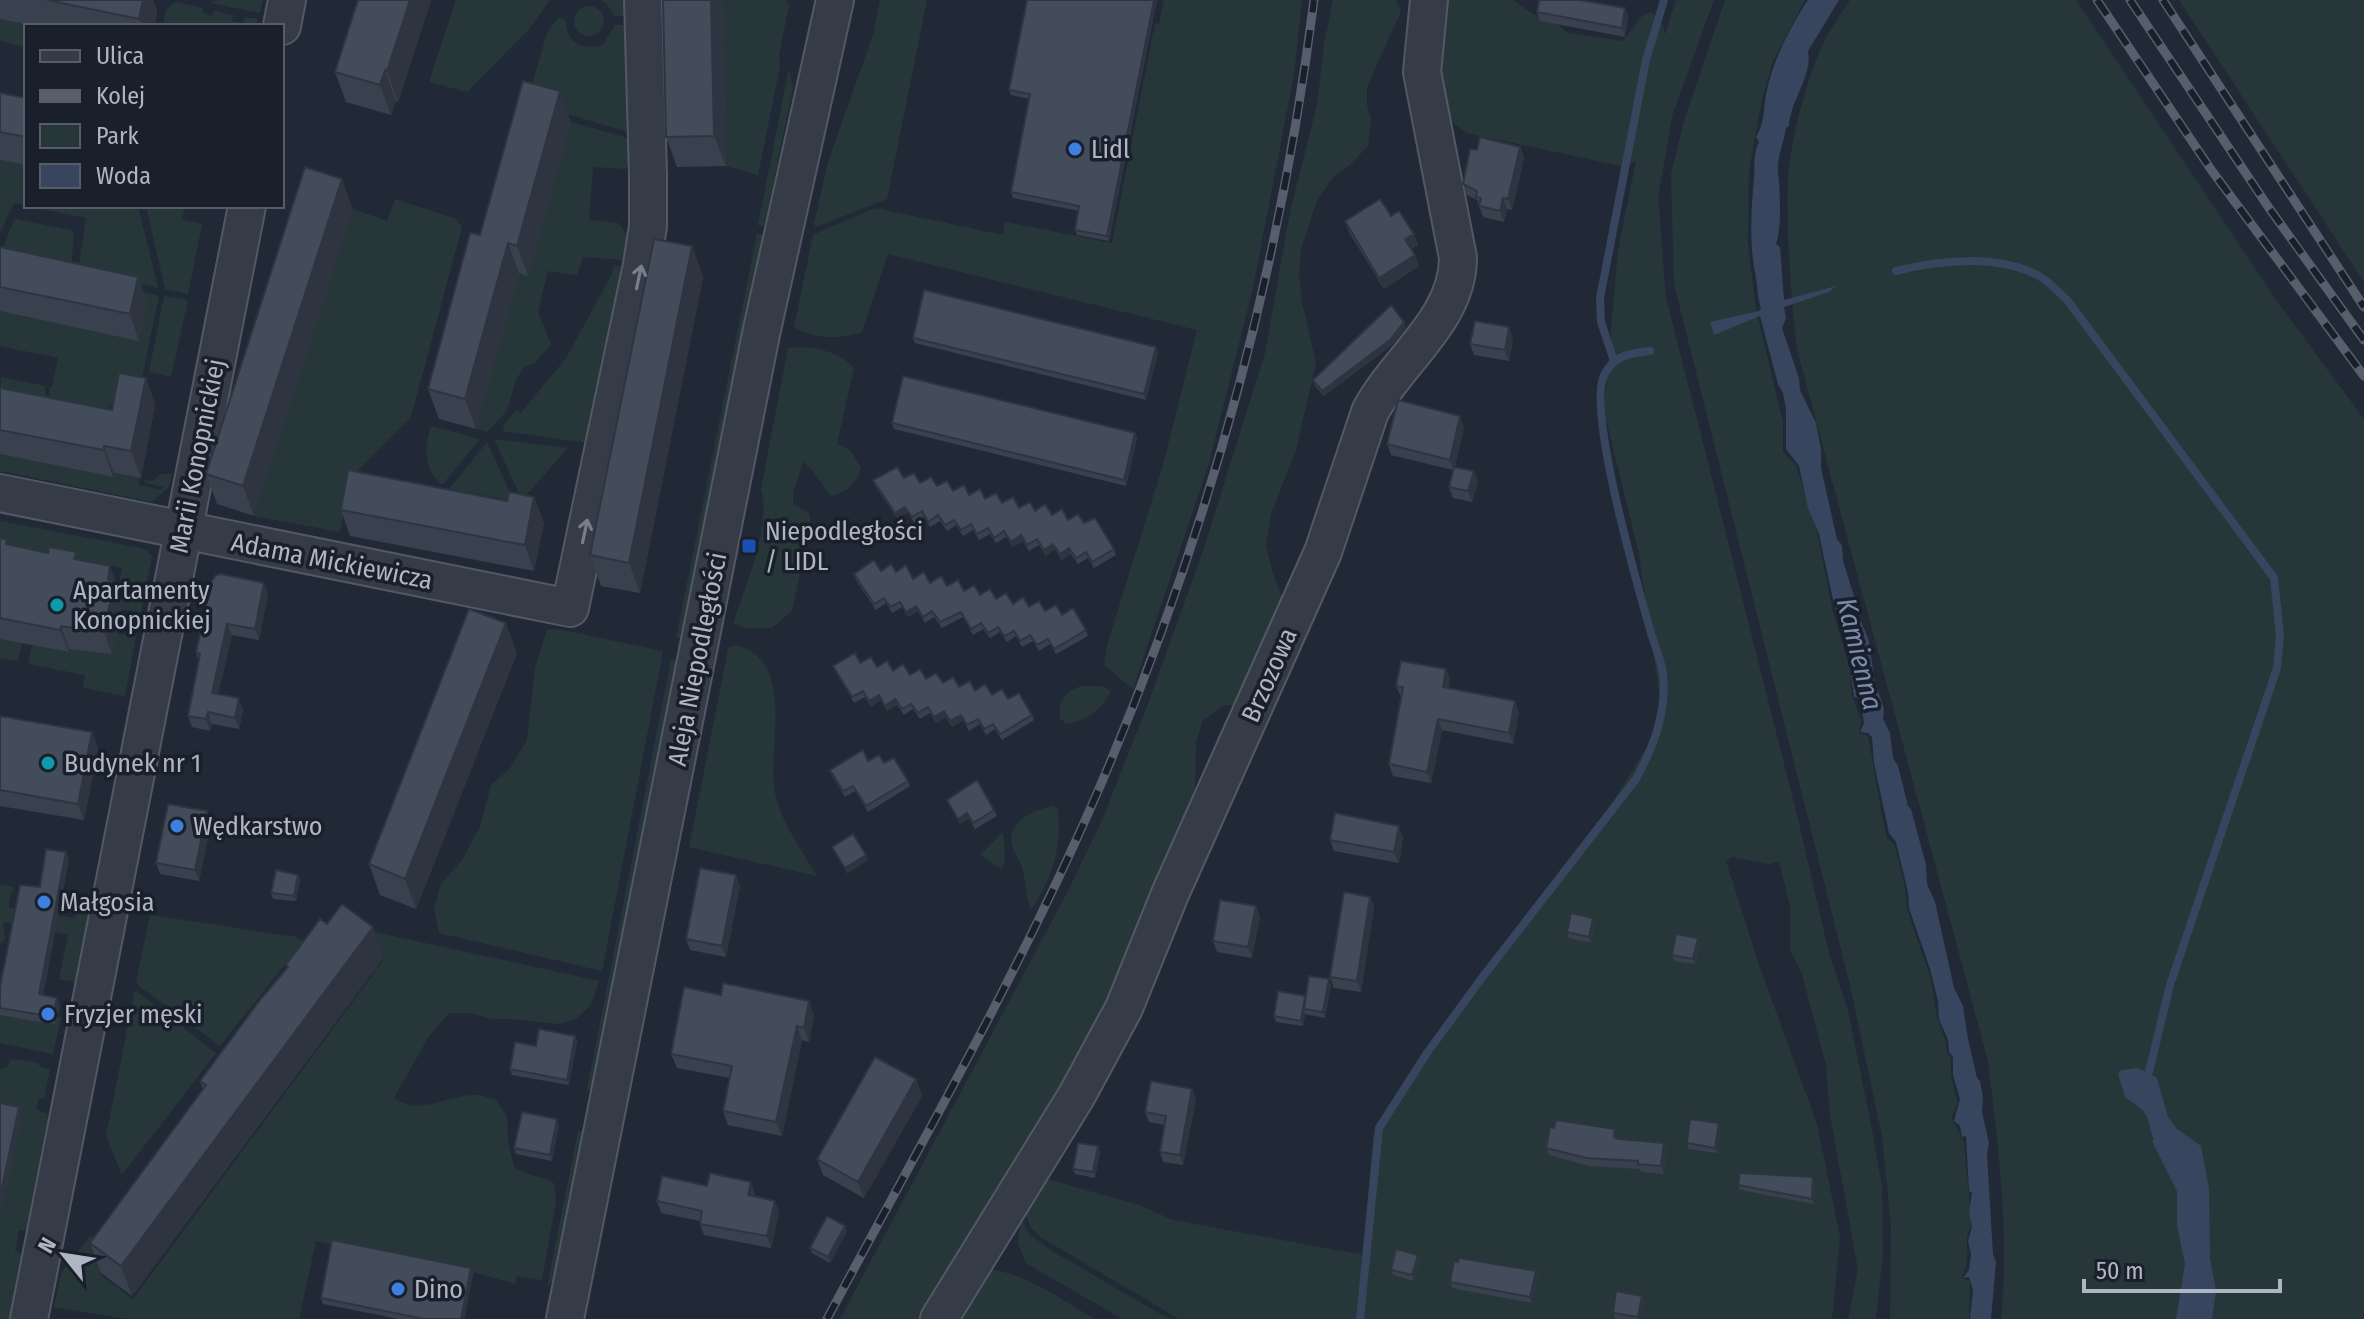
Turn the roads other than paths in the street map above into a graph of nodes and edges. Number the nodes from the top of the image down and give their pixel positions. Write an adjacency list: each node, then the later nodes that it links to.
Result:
1 (287, 0): 5 (street)
2 (643, 0): 8 (street, Adama Mickiewicza, one-way to 2)
3 (835, 0): 10 (street, Aleja Niepodległości)
4 (1429, 0): 11 (street, Brzozowa)
5 (282, 24)
6 (247, 208): 8 (street, Marii Konopnickiej)
7 (0, 493): 8 (street, Adama Mickiewicza)
8 (182, 531): 9 (street, Marii Konopnickiej)
9 (29, 1319)
10 (565, 1319)
11 (939, 1319)

